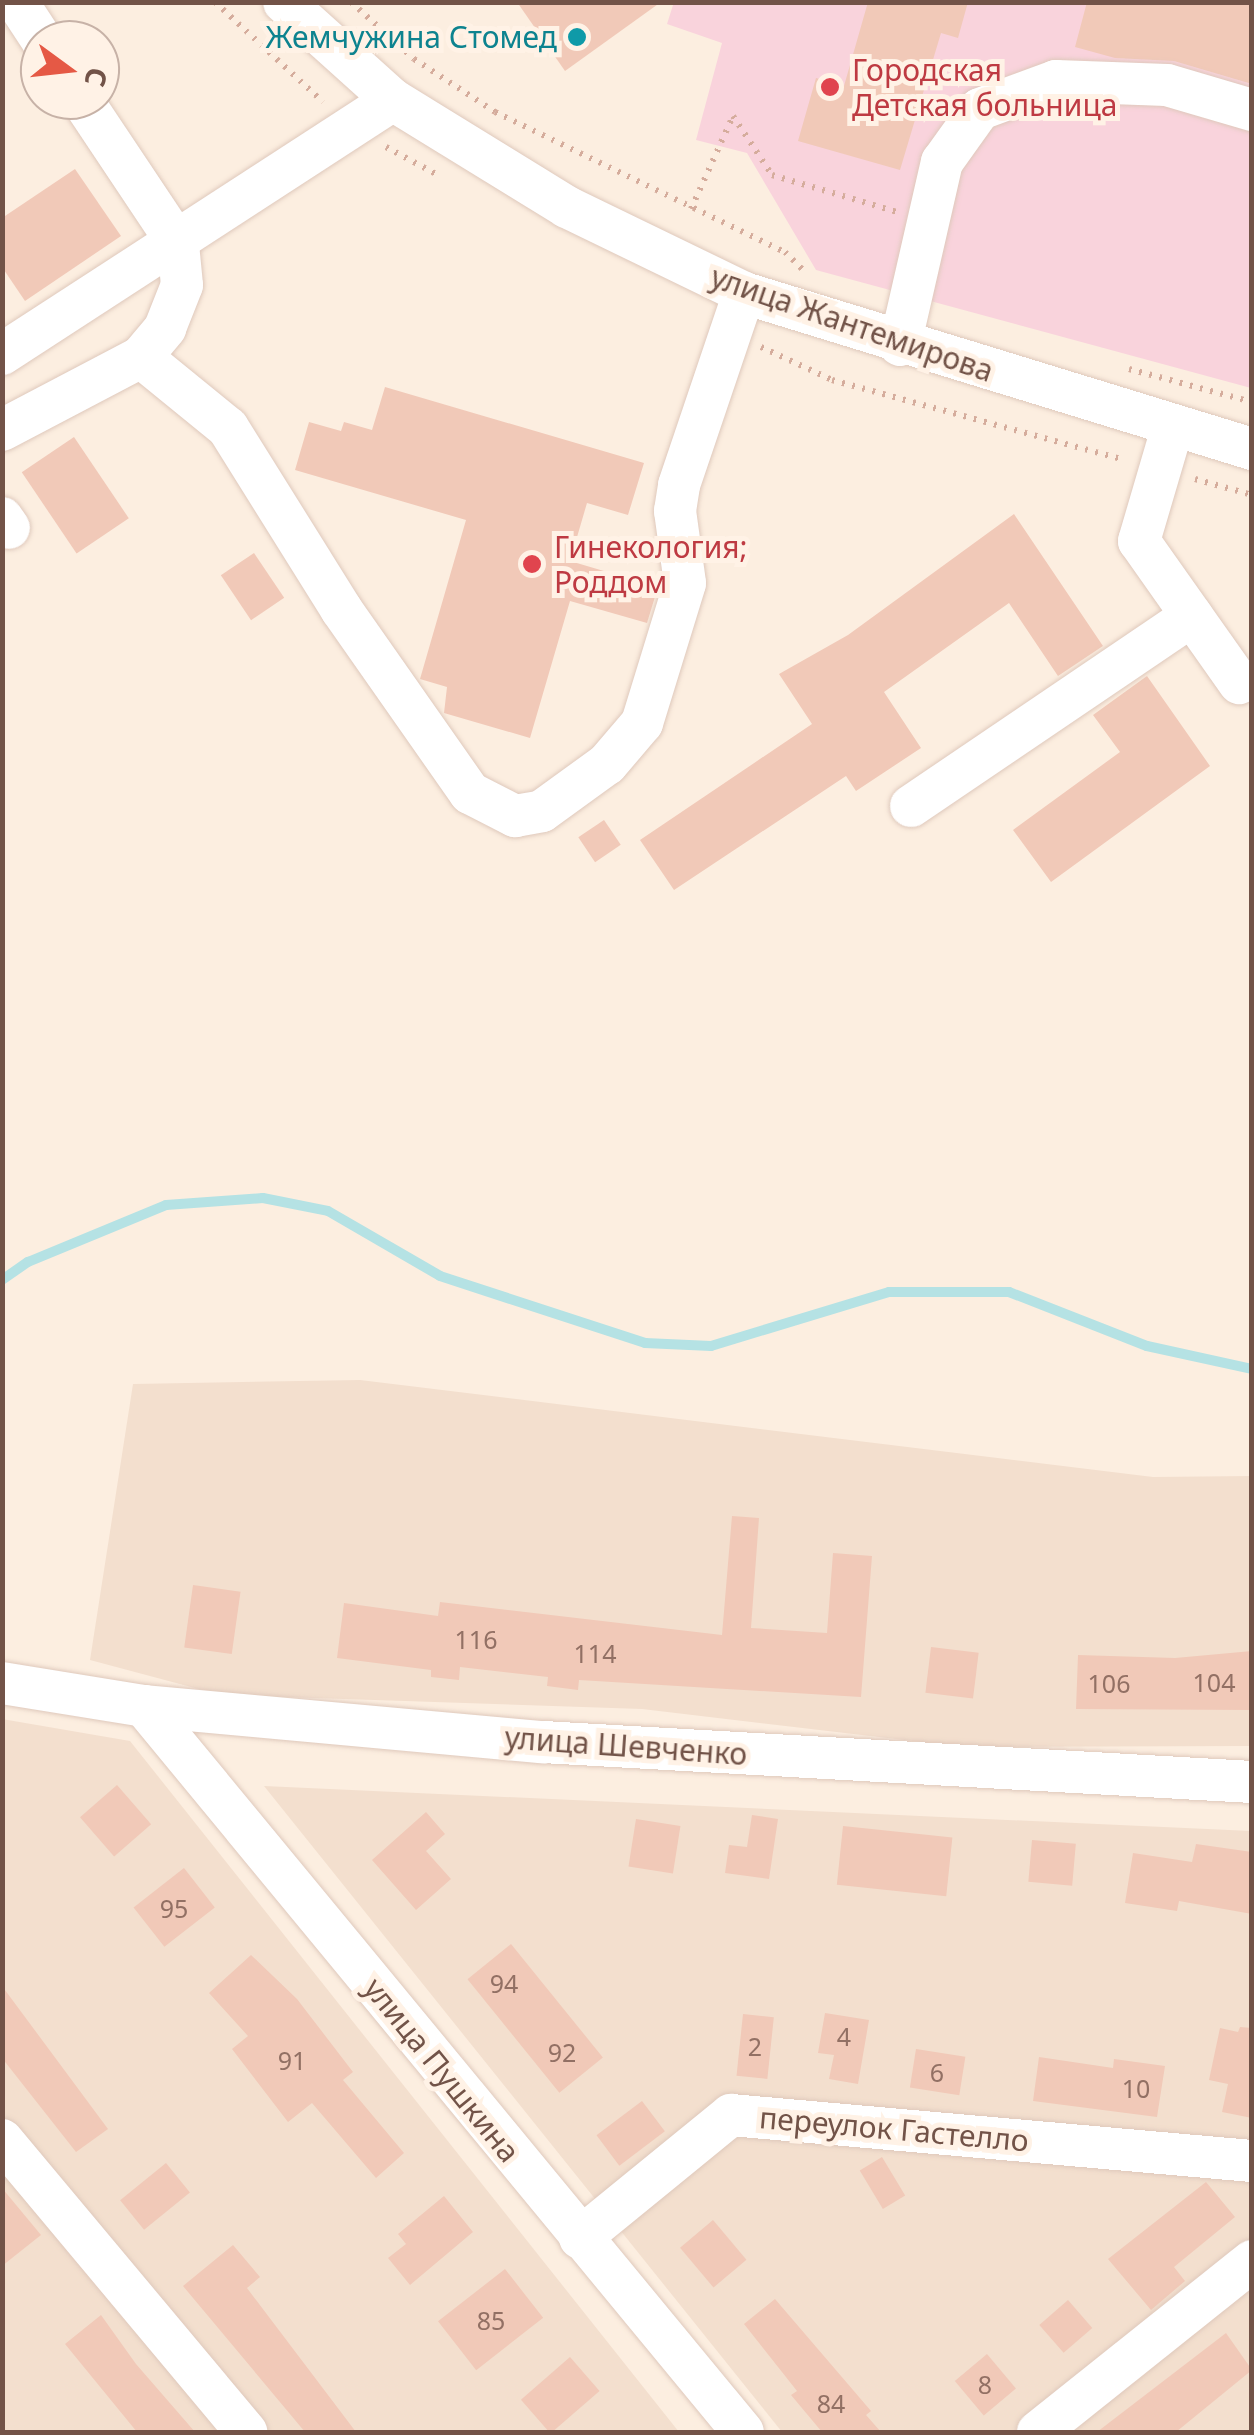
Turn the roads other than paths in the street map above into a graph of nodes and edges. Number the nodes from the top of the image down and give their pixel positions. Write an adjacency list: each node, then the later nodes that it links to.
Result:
1 (284, 2): 2 (street, улица Жантемирова)
2 (394, 100): 5 (street); 6 (street, улица Жантемирова)
3 (1252, 110): 7 (street)
4 (95, 120): 5 (street)
5 (178, 244): 8 (street); 9 (street)
6 (736, 312): 7 (street, улица Жантемирова); 9 (street)
7 (900, 345): 11 (street, улица Жантемирова)
8 (2, 354)
9 (141, 356): 10 (street)
10 (2, 430)
11 (1166, 449): 12 (street, улица Жантемирова); 13 (street)
12 (1252, 449)
13 (1192, 616): 14 (street); 15 (street)
14 (1239, 684)
15 (912, 806)
16 (2, 1683): 17 (street, улица Шевченко)
17 (144, 1706): 18 (street, улица Шевченко); 21 (street, улица Пушкина)
18 (1252, 1782)
19 (2, 2140): 23 (street)
20 (1252, 2161): 21 (street, переулок Гастелло)
21 (580, 2238): 24 (street, улица Пушкина)
22 (1252, 2262): 25 (street)
23 (246, 2432)
24 (743, 2432)
25 (1038, 2432)

